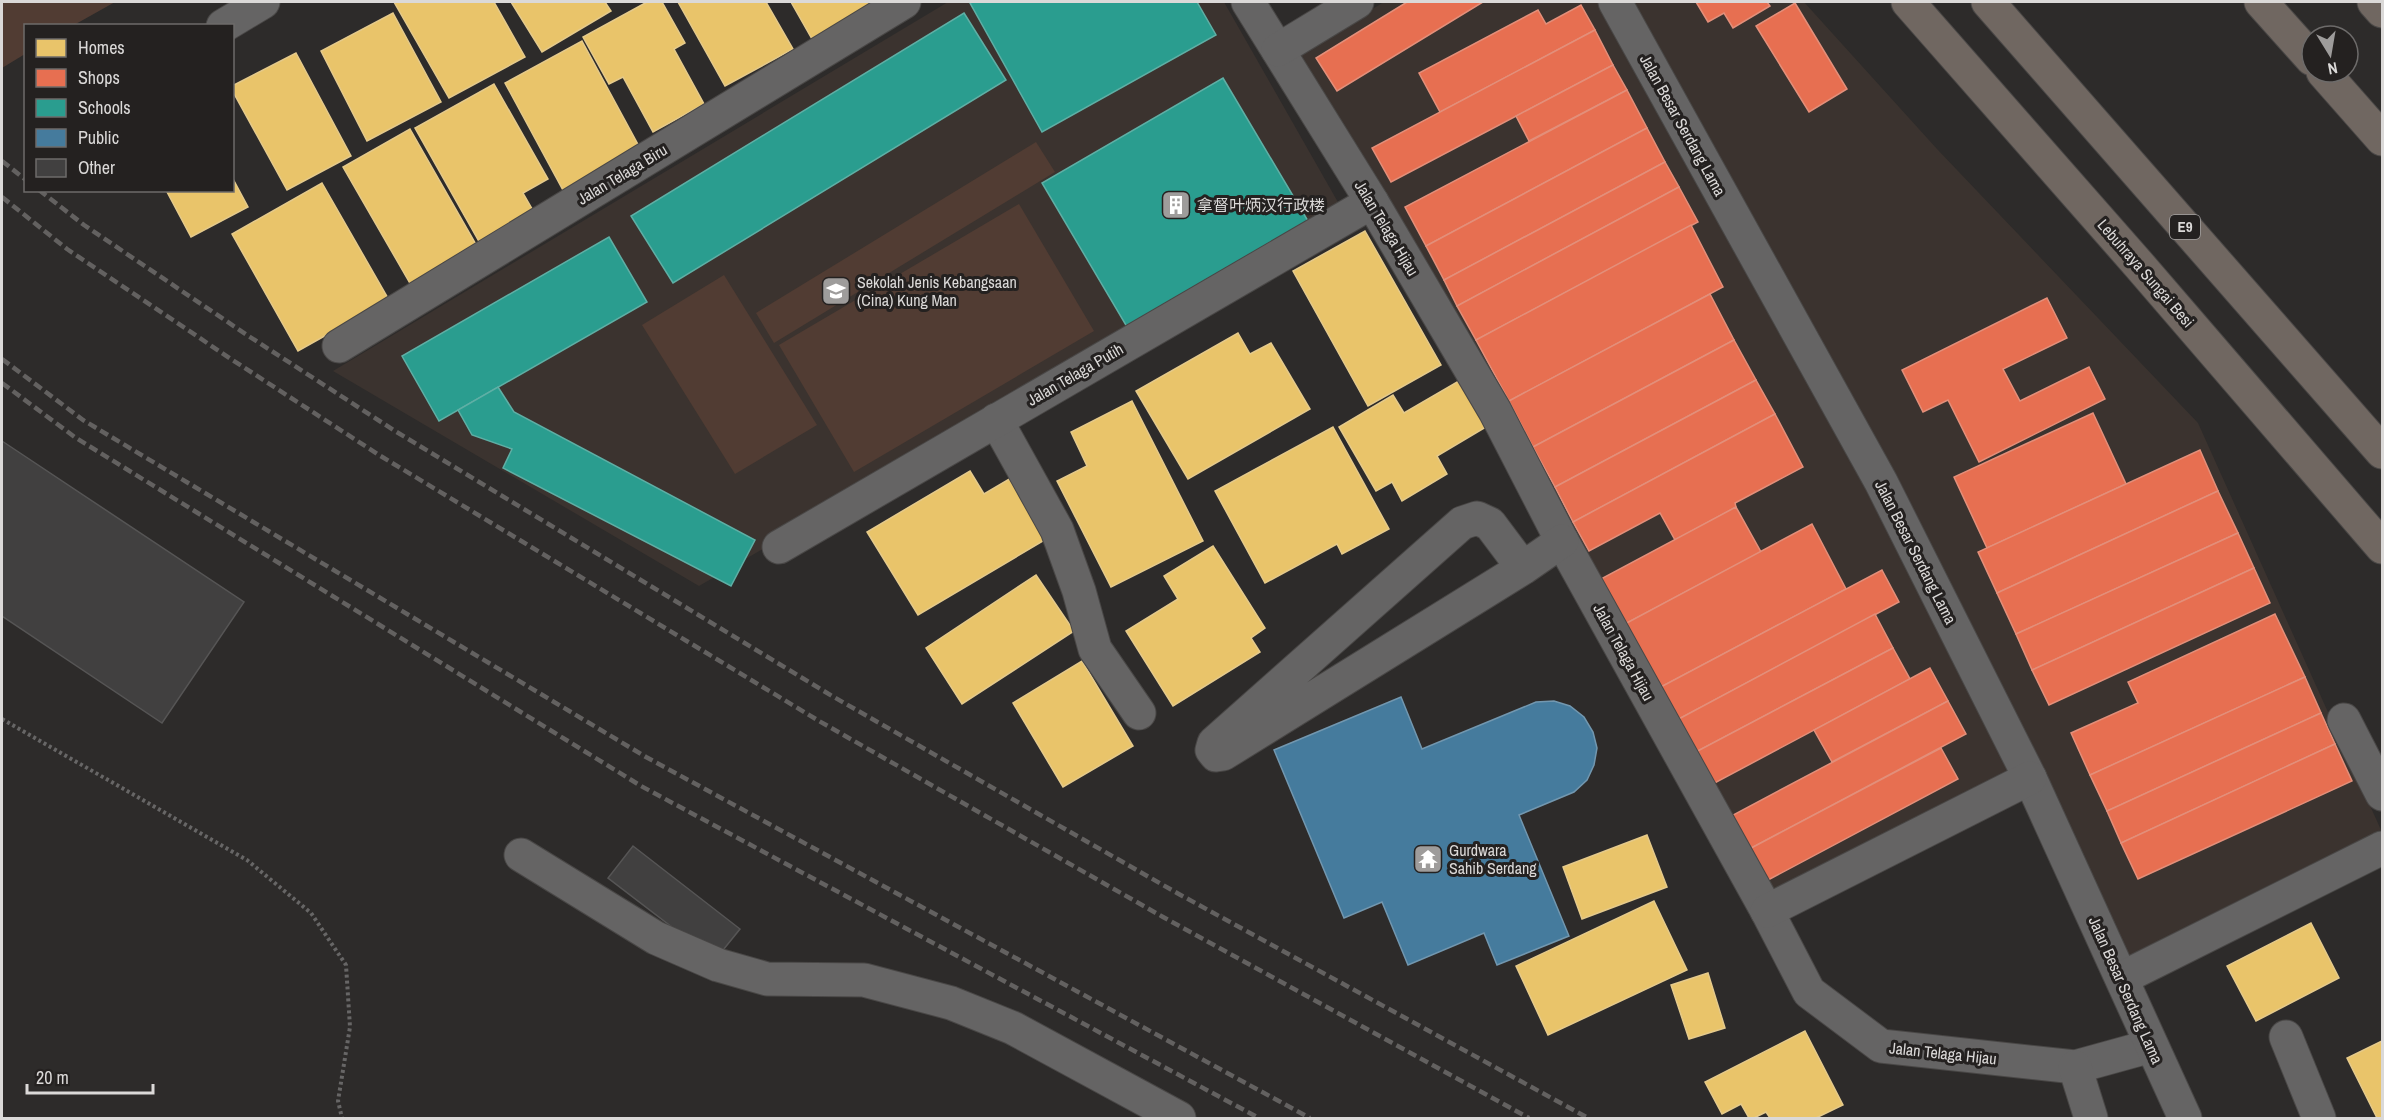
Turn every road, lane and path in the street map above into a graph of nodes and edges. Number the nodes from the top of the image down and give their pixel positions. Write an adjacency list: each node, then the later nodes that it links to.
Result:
1 (263, 2): 12 (street)
2 (904, 2): 19 (street, Jalan Telaga Biru)
3 (1248, 2): 14 (street, Jalan Telaga Hijau)
4 (1357, 2): 14 (street)
5 (1614, 2): 29 (street, Jalan Besar Serdang Lama)
6 (1883, 2): 16 (highway)
7 (1908, 2): 16 (highway, Lebuhraya Sungai Besi)
8 (1988, 2): 21 (highway, E9)
9 (2261, 2): 13 (highway)
10 (2374, 2): 11 (highway)
11 (2382, 10)
12 (226, 24)
13 (2300, 46)
14 (1278, 50): 18 (street, Jalan Telaga Hijau)
15 (2334, 84): 17 (highway)
16 (1993, 97): 24 (highway, Lebuhraya Sungai Besi)
17 (2382, 139)
18 (1372, 202): 20 (street, Jalan Telaga Putih); 22 (street, Jalan Telaga Hijau)
19 (339, 346)
20 (996, 420): 23 (street, Jalan Telaga Putih); 26 (street)
21 (2382, 452)
22 (1562, 541): 25 (street); 33 (street, Jalan Telaga Hijau)
23 (779, 547)
24 (2382, 547)
25 (1523, 568): 25 (street)
26 (1139, 713)
27 (2, 719): 38 (path)
28 (2344, 720): 30 (street)
29 (2030, 778): 33 (street); 34 (street, Jalan Besar Serdang Lama)
30 (2382, 794)
31 (2382, 848): 34 (street)
32 (521, 855): 39 (street)
33 (1767, 911): 37 (street, Jalan Telaga Hijau)
34 (2122, 978): 36 (street, Jalan Besar Serdang Lama)
35 (2286, 1037): 42 (street)
36 (2151, 1046): 37 (street, Jalan Telaga Hijau); 41 (street, Jalan Besar Serdang Lama)
37 (2075, 1067): 40 (street)
38 (342, 1119)
39 (1179, 1119)
40 (2091, 1119)
41 (2185, 1119)
42 (2319, 1119)

